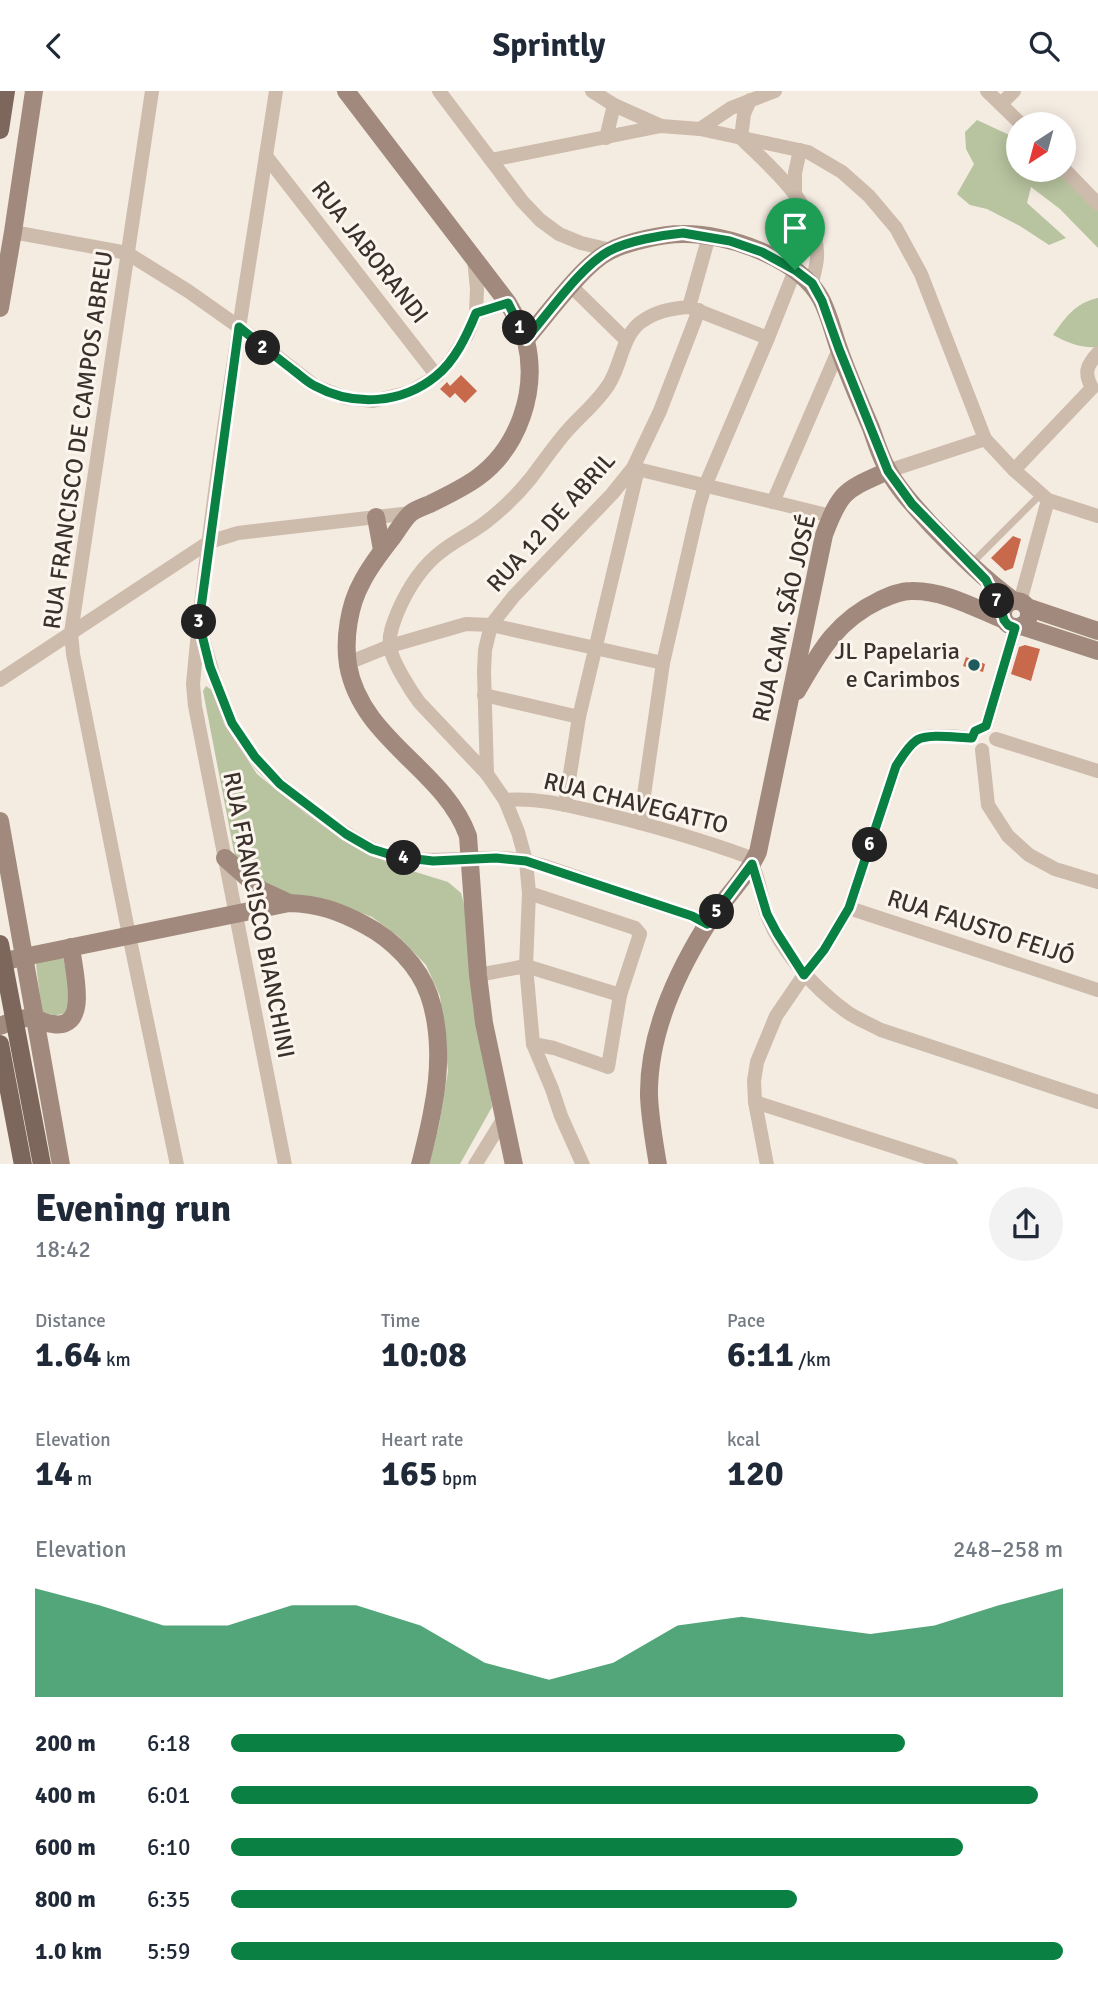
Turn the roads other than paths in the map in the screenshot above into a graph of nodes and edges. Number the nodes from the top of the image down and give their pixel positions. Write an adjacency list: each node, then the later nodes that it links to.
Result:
1 (6, 91): 17 (main road)
2 (34, 91): 26 (street)
3 (152, 91): 29 (street, RUA FRANCISCO DE CAMPOS ABREU)
4 (276, 91): 21 (street, RUA FRANCISCO BIANCHINI)
5 (346, 91): 30 (street)
6 (439, 91): 22 (street)
7 (592, 91): 13 (street)
8 (775, 91): 11 (street)
9 (987, 91): 12 (street)
10 (1014, 91): 12 (street)
11 (750, 100): 16 (street); 19 (street)
12 (1001, 104): 14 (street)
13 (614, 105): 15 (street); 18 (street)
14 (1009, 112)
15 (661, 126): 16 (street); 18 (street)
16 (700, 129): 19 (street)
17 (0, 130)
18 (606, 138): 22 (street)
19 (741, 138): 20 (street); 24 (street)
20 (800, 150): 24 (street); 46 (street)
21 (266, 156): 38 (street, RUA FRANCISCO BIANCHINI); 44 (street, RUA JABORANDI)
22 (491, 160): 28 (street)
23 (1076, 181): 25 (street)
24 (795, 192): 32 (street)
25 (1098, 204)
26 (13, 232): 29 (street); 35 (street)
27 (709, 236): 28 (street); 31 (street); 36 (street, RUA 12 DE ABRIL)
28 (611, 250): 33 (street)
29 (127, 253): 38 (street); 64 (street, RUA FRANCISCO DE CAMPOS ABREU)
30 (474, 259): 34 (street); 37 (street)
31 (795, 270): 32 (street); 39 (street)
32 (812, 283): 42 (street)
33 (571, 286): 40 (street); 41 (street)
34 (508, 303): 37 (street); 40 (street)
35 (0, 308)
36 (694, 309): 39 (street); 41 (street); 47 (street, RUA 12 DE ABRIL)
37 (476, 313): 44 (street)
38 (239, 327): 44 (street); 57 (street, RUA FRANCISCO BIANCHINI)
39 (768, 338): 50 (street)
40 (526, 339): 53 (street)
41 (626, 341): 66 (street)
42 (839, 349): 49 (street); 52 (street)
43 (1098, 353): 45 (street)
44 (437, 376)
45 (1095, 392): 48 (street)
46 (985, 439): 48 (street); 49 (street, RUA CAM. SÃO JOSÉ)
47 (636, 469): 50 (street); 62 (street, RUA 12 DE ABRIL); 67 (street)
48 (1014, 470): 51 (street)
49 (888, 471): 54 (street, RUA CAM. SÃO JOSÉ); 59 (street)
50 (705, 486): 52 (street); 71 (street)
51 (1045, 497): 55 (street); 59 (lane); 60 (street)
52 (773, 502): 54 (street)
53 (411, 513): 56 (street); 58 (street)
54 (831, 516): 65 (street, RUA CAM. SÃO JOSÉ)
55 (1098, 516)
56 (376, 517): 57 (street); 58 (street)
57 (209, 542): 61 (street, RUA FRANCISCO BIANCHINI); 64 (street)
58 (382, 551): 70 (street)
59 (971, 565): 60 (street)
60 (1015, 614): 63 (street); 68 (street); 69 (street); 76 (street)
61 (199, 623): 85 (street, RUA FRANCISCO BIANCHINI); 86 (street)
62 (491, 625): 66 (street); 67 (street); 73 (street, RUA 12 DE ABRIL)
63 (1098, 631)
64 (71, 633): 72 (street); 95 (street, RUA FRANCISCO DE CAMPOS ABREU)
65 (802, 641): 68 (street); 74 (street, RUA CAM. SÃO JOSÉ)
66 (390, 646): 70 (street); 80 (street)
67 (595, 648): 71 (street); 75 (street)
68 (820, 650): 74 (street)
69 (1098, 651)
70 (348, 663): 86 (street)
71 (663, 663): 84 (street)
72 (0, 680)
73 (484, 695): 75 (street); 80 (street, RUA 12 DE ABRIL)
74 (788, 706): 88 (street, RUA CAM. SÃO JOSÉ)
75 (579, 717): 82 (street)
76 (986, 726): 77 (street); 78 (street)
77 (996, 739): 78 (street); 79 (street)
78 (977, 744): 89 (street); 92 (street)
79 (1098, 771)
80 (487, 774): 81 (street)
81 (505, 800): 82 (street, RUA CHAVEGATTO); 87 (street)
82 (565, 805): 84 (street, RUA CHAVEGATTO)
83 (0, 821): 98 (street)
84 (640, 823): 88 (street, RUA CHAVEGATTO)
85 (225, 858): 91 (street); 93 (street, RUA FRANCISCO BIANCHINI)
86 (469, 860): 87 (street); 100 (street)
87 (526, 861): 90 (street); 94 (street)
88 (752, 864): 94 (street, RUA CAM. SÃO JOSÉ); 101 (street)
89 (1098, 882)
90 (529, 893): 99 (street); 103 (street)
91 (289, 903): 93 (street); 116 (street)
92 (849, 908): 101 (street); 102 (street, RUA FAUSTO FEIJÓ)
93 (236, 913): 95 (street); 115 (street, RUA FRANCISCO BIANCHINI)
94 (707, 924): 120 (street, RUA CAM. SÃO JOSÉ)
95 (129, 935): 96 (street); 114 (street, RUA FRANCISCO DE CAMPOS ABREU)
96 (71, 947): 98 (street); 104 (street)
97 (1, 956): 98 (street); 105 (main road)
98 (25, 957): 104 (street)
99 (526, 966): 100 (street); 103 (street); 107 (street)
100 (478, 975): 110 (street)
101 (804, 975): 108 (street); 109 (street)
102 (1098, 990)
103 (620, 995): 107 (street)
104 (35, 1019): 105 (street); 113 (street)
105 (7, 1023): 112 (main road)
106 (0, 1044): 111 (main road)
107 (533, 1044): 119 (street)
108 (755, 1102): 121 (street); 122 (street)
109 (1098, 1102)
110 (504, 1118): 117 (street); 118 (street)
111 (23, 1164)
112 (42, 1164)
113 (61, 1164)
114 (177, 1164)
115 (285, 1164)
116 (420, 1164)
117 (475, 1164)
118 (514, 1164)
119 (583, 1164)
120 (658, 1164)
121 (767, 1164)
122 (951, 1164)

